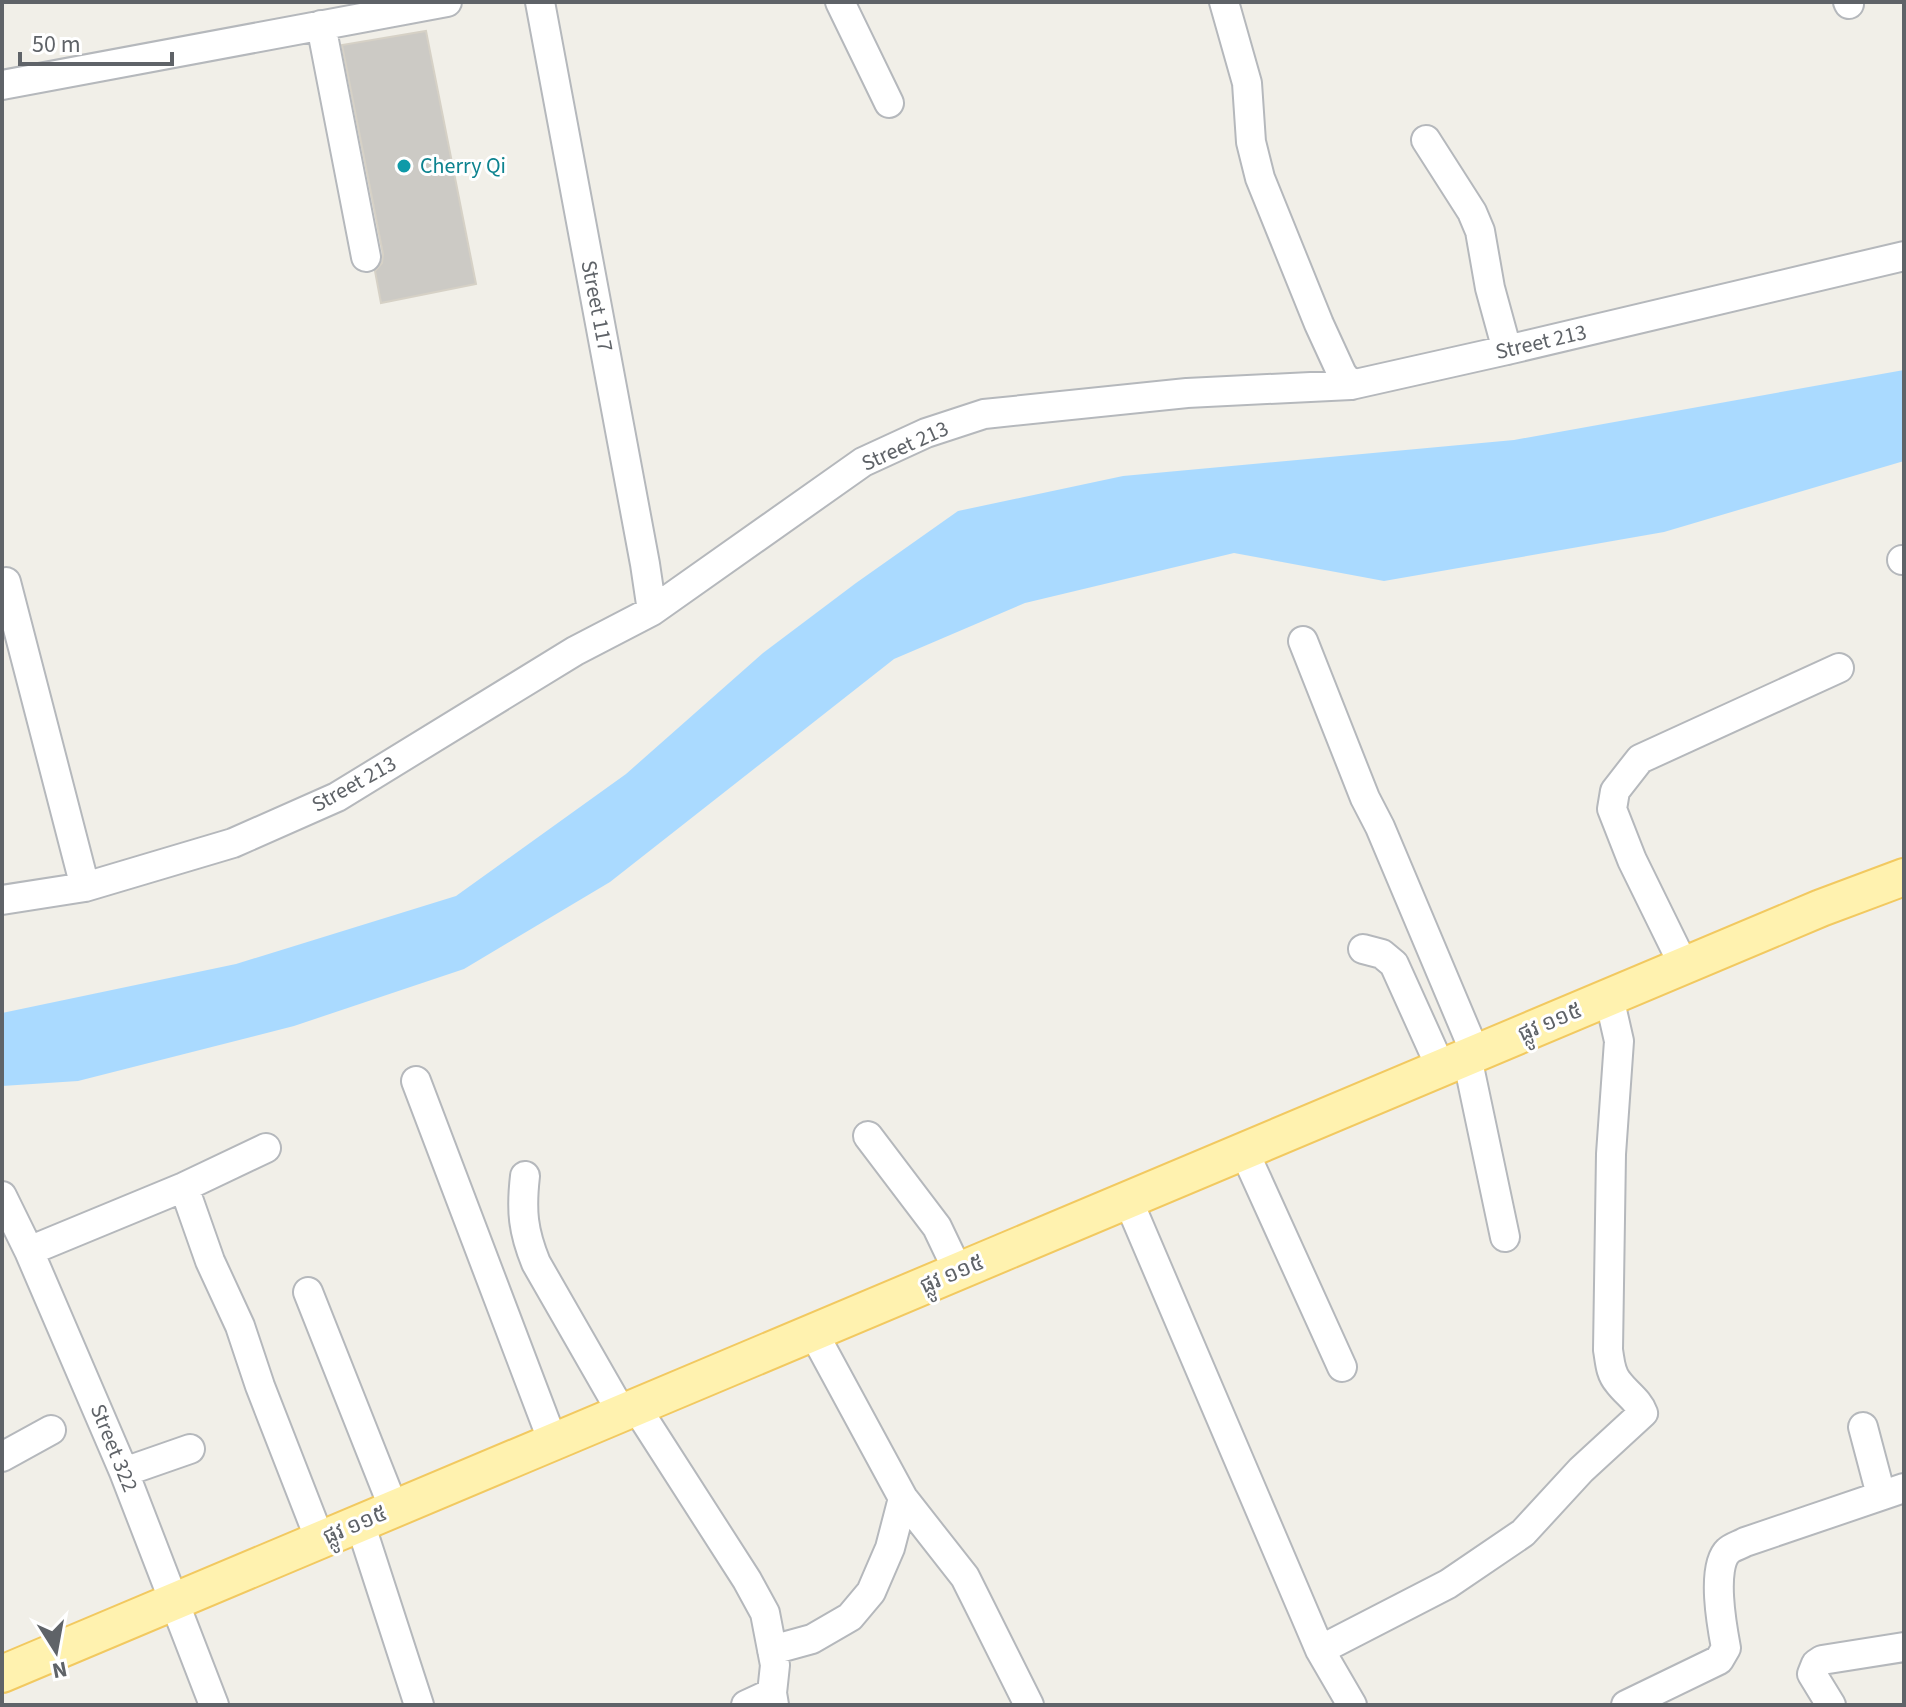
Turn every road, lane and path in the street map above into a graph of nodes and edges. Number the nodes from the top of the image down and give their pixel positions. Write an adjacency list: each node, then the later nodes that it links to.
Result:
1 (447, 2): 5 (street)
2 (540, 2): 14 (street, Street 117)
3 (840, 2): 7 (street)
4 (1224, 2): 12 (street)
5 (321, 25): 6 (street); 10 (street)
6 (2, 85)
7 (889, 103)
8 (1426, 140): 11 (street)
9 (1904, 256): 11 (street, Street 213)
10 (366, 257)
11 (1507, 350): 12 (street, Street 213)
12 (1351, 385): 14 (street, Street 213)
13 (6, 582): 18 (street)
14 (652, 611): 18 (street, Street 213)
15 (1303, 641): 23 (street)
16 (1839, 668): 21 (street)
17 (1904, 877): 21 (main road, ផ្លូវ ១១៥)
18 (85, 887): 19 (street, Street 213)
19 (2, 900)
20 (1363, 949): 23 (street)
21 (1684, 966): 22 (main road, ផ្លូវ ១១៥)
22 (1609, 997): 23 (main road, ផ្លូវ ១១៥); 53 (street)
23 (1463, 1059): 27 (main road, ផ្លូវ ១១៥); 32 (street)
24 (416, 1081): 41 (street)
25 (868, 1136): 34 (street)
26 (266, 1148): 29 (street)
27 (1244, 1151): 31 (main road, ផ្លូវ ១១៥); 37 (street)
28 (525, 1176): 38 (street)
29 (184, 1187): 33 (street); 49 (street)
30 (2, 1196): 33 (street, Street 322)
31 (1128, 1200): 34 (main road, ផ្លូវ ១១៥); 53 (street)
32 (1505, 1237)
33 (29, 1251): 44 (street, Street 322)
34 (958, 1271): 36 (main road, ផ្លូវ ១១៥)
35 (308, 1292): 47 (street)
36 (813, 1332): 38 (main road, ផ្លូវ ១១៥); 46 (street)
37 (1342, 1367)
38 (629, 1410): 41 (main road, ផ្លូវ ១១៥); 52 (street)
39 (1863, 1427): 45 (street)
40 (51, 1430): 43 (street)
41 (553, 1442): 47 (main road, ផ្លូវ ១១៥)
42 (190, 1449): 44 (street)
43 (2, 1457)
44 (124, 1472): 50 (street, Street 322)
45 (1892, 1491): 61 (street)
46 (903, 1498): 52 (street); 59 (street)
47 (394, 1509): 48 (main road, ផ្លូវ ១១៥)
48 (360, 1523): 49 (main road, ផ្លូវ ១១៥); 57 (street)
49 (320, 1540): 50 (main road, ផ្លូវ ១១៥)
50 (175, 1601): 54 (main road, ផ្លូវ ១១៥); 56 (street, Street 322)
51 (1904, 1647): 62 (street)
52 (772, 1650): 55 (street)
53 (1320, 1650): 60 (street)
54 (2, 1674)
55 (773, 1699): 58 (street)
56 (214, 1705)
57 (419, 1705)
58 (746, 1705)
59 (1029, 1705)
60 (1352, 1705)
61 (1626, 1705)
62 (1831, 1705)

